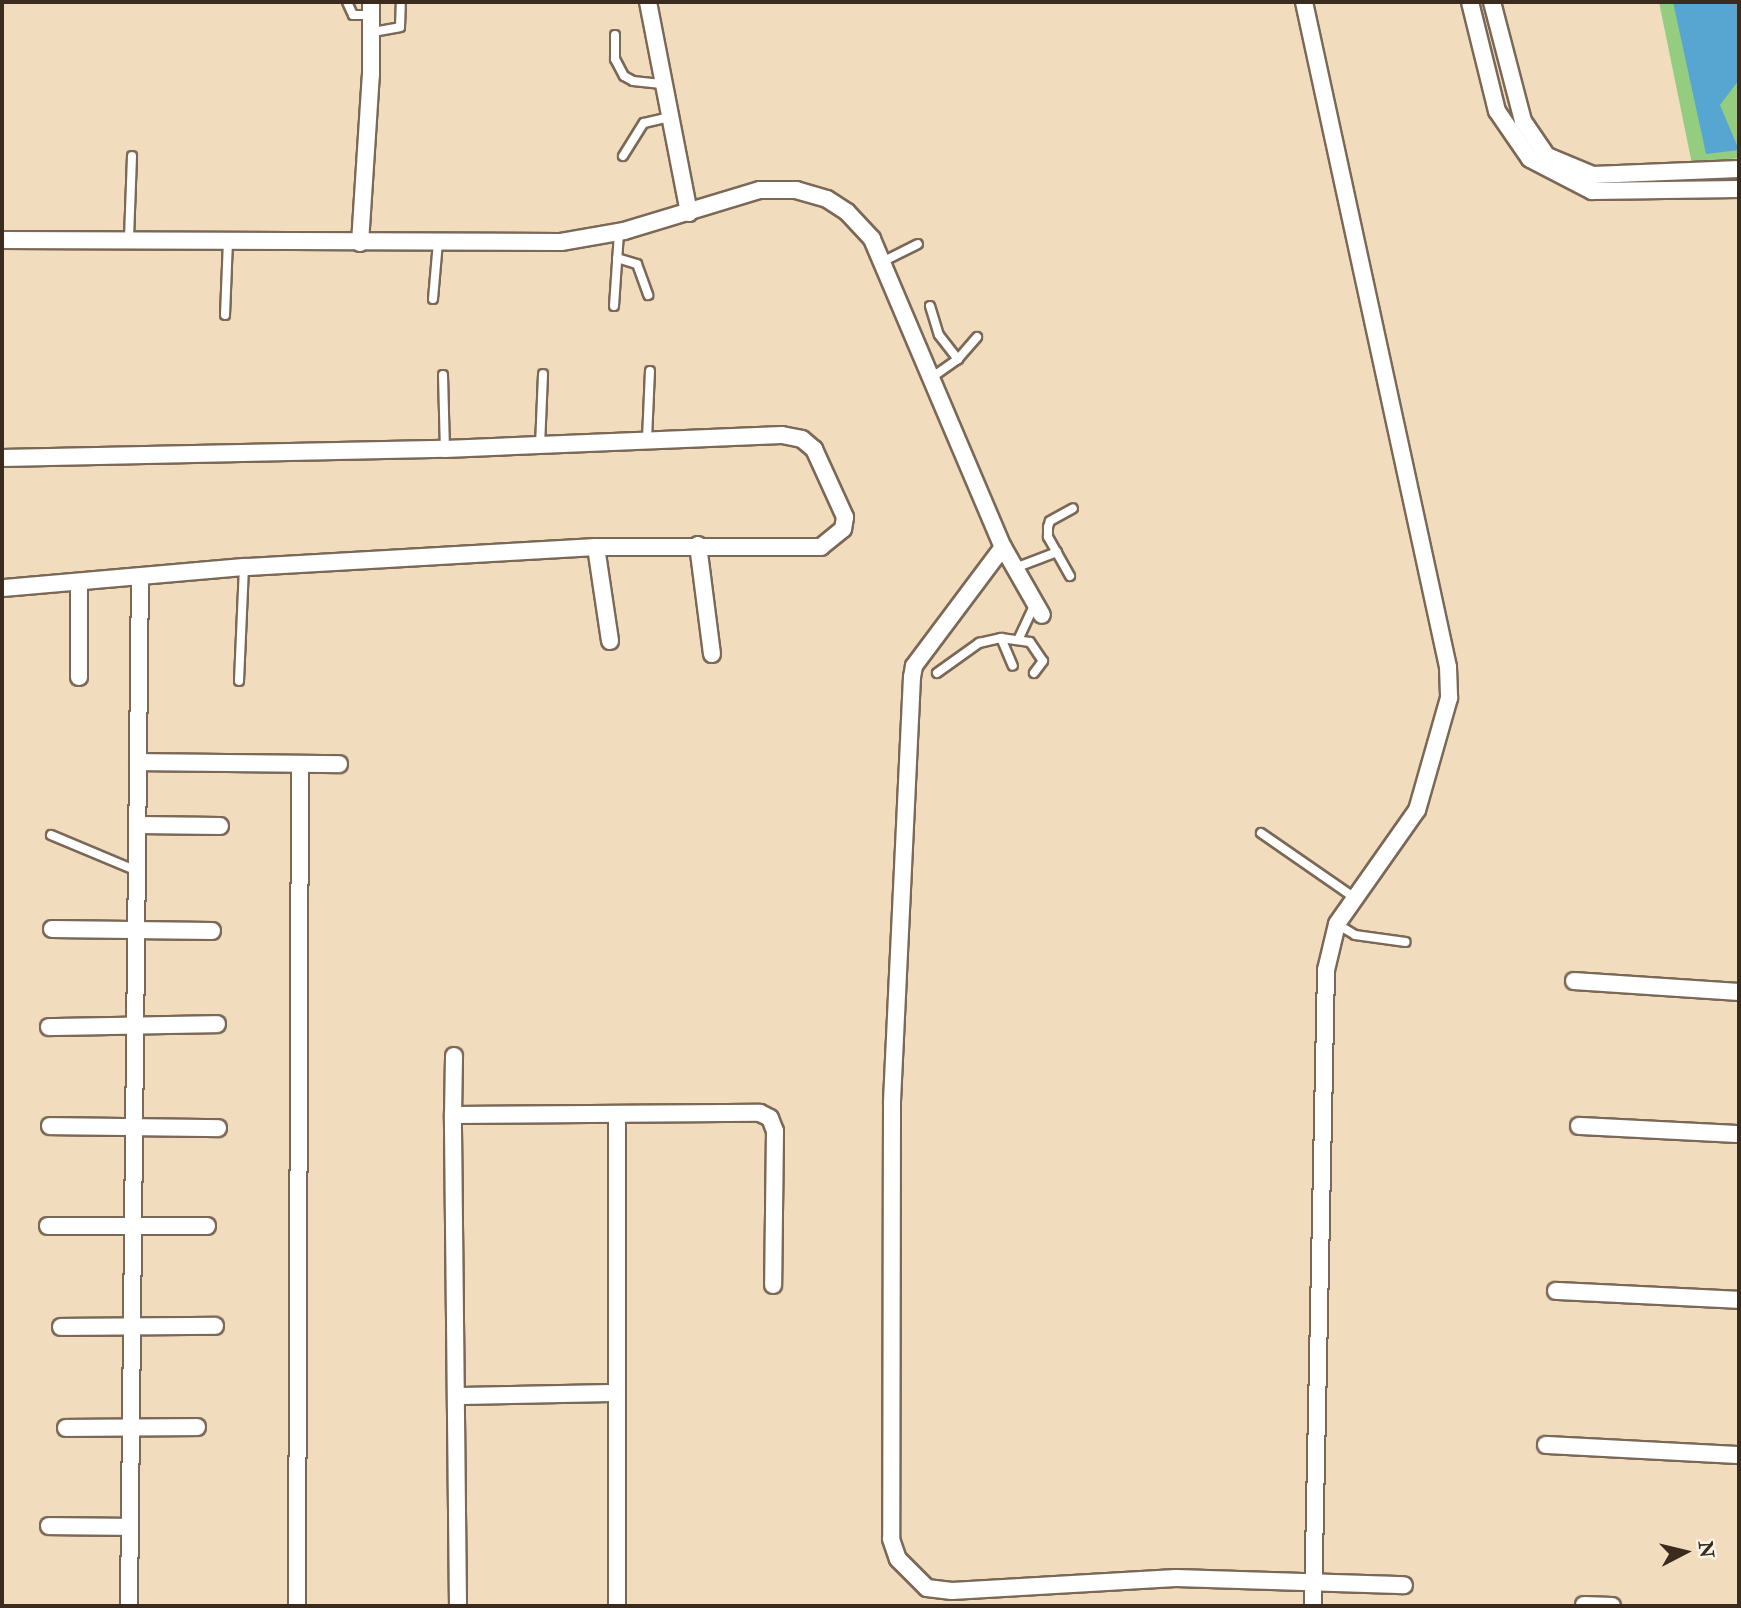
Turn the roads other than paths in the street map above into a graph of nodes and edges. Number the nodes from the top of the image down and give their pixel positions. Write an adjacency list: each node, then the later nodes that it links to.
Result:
1 (347, 2): 7 (lane)
2 (401, 2): 7 (lane)
3 (651, 2): 9 (street)
4 (1304, 2): 71 (street)
5 (1470, 2): 16 (street)
6 (1492, 2): 14 (street)
7 (372, 16): 22 (street)
8 (615, 36): 9 (lane)
9 (664, 84): 10 (street)
10 (671, 117): 12 (lane); 17 (street)
11 (132, 156): 19 (lane)
12 (624, 156)
13 (1739, 169): 14 (street)
14 (1631, 173): 16 (street)
15 (1739, 189): 16 (street)
16 (1633, 194)
17 (689, 213): 18 (street); 26 (street)
18 (619, 232): 23 (street); 25 (lane)
19 (129, 238): 20 (street); 21 (street)
20 (2, 240)
21 (228, 240): 22 (street); 31 (lane)
22 (360, 243): 23 (street)
23 (438, 243): 28 (lane)
24 (918, 244): 26 (lane)
25 (617, 258): 27 (lane); 29 (lane)
26 (882, 262): 37 (street)
27 (648, 295)
28 (433, 299)
29 (614, 306)
30 (930, 306): 33 (lane)
31 (225, 316)
32 (978, 337): 33 (lane)
33 (958, 359): 37 (lane)
34 (650, 371): 38 (lane)
35 (543, 374): 39 (lane)
36 (443, 375): 40 (lane)
37 (931, 378): 45 (street)
38 (647, 439): 39 (street); 43 (street)
39 (540, 446): 40 (street)
40 (445, 449): 41 (street)
41 (2, 458)
42 (1073, 508): 46 (lane)
43 (698, 545): 44 (street); 57 (street)
44 (596, 547): 47 (street); 56 (street)
45 (1003, 547): 48 (street); 108 (street)
46 (1057, 552): 48 (lane); 49 (lane)
47 (244, 567): 50 (street); 62 (lane)
48 (1015, 568): 53 (street)
49 (1070, 576)
50 (140, 579): 51 (street); 63 (street)
51 (79, 583): 52 (street); 61 (street)
52 (2, 588)
53 (1039, 609): 55 (lane)
54 (1001, 638): 55 (lane); 58 (lane); 59 (lane)
55 (1019, 638): 60 (lane)
56 (610, 641)
57 (712, 654)
58 (1013, 666)
59 (937, 673)
60 (1034, 673)
61 (79, 677)
62 (239, 681)
63 (138, 762): 65 (street); 66 (street)
64 (339, 764): 65 (street)
65 (300, 765): 112 (street)
66 (138, 825): 67 (street); 70 (street)
67 (220, 826)
68 (1261, 833): 71 (lane)
69 (51, 835): 70 (lane)
70 (137, 870): 74 (street)
71 (1355, 898): 72 (street)
72 (1338, 924): 76 (lane); 108 (street)
73 (52, 929): 74 (street)
74 (136, 930): 75 (street); 79 (street)
75 (212, 931)
76 (1406, 942)
77 (1574, 981): 78 (street)
78 (1739, 992)
79 (136, 1024): 80 (street); 81 (street); 85 (street)
80 (217, 1024)
81 (49, 1027)
82 (454, 1056): 84 (street)
83 (617, 1114): 84 (street); 93 (street); 99 (street)
84 (453, 1115): 100 (street)
85 (134, 1125): 86 (street); 88 (street); 92 (street)
86 (50, 1126)
87 (1579, 1126): 89 (street)
88 (218, 1128)
89 (1739, 1134)
90 (48, 1226): 92 (street)
91 (206, 1226): 92 (street)
92 (133, 1227): 98 (street)
93 (773, 1286)
94 (1556, 1292): 95 (street)
95 (1739, 1300)
96 (215, 1326): 98 (street)
97 (61, 1327): 98 (street)
98 (132, 1328): 101 (street)
99 (616, 1393): 100 (street); 114 (street)
100 (457, 1396): 113 (street)
101 (131, 1426): 102 (street); 103 (street); 107 (street)
102 (197, 1427)
103 (66, 1428)
104 (1546, 1445): 105 (street)
105 (1739, 1455)
106 (49, 1526): 107 (street)
107 (130, 1527): 111 (street)
108 (1312, 1580): 109 (street); 115 (street)
109 (1404, 1585)
110 (1584, 1605): 116 (street)
111 (129, 1606)
112 (297, 1606)
113 (458, 1606)
114 (617, 1606)
115 (1313, 1606)
116 (1612, 1606)

